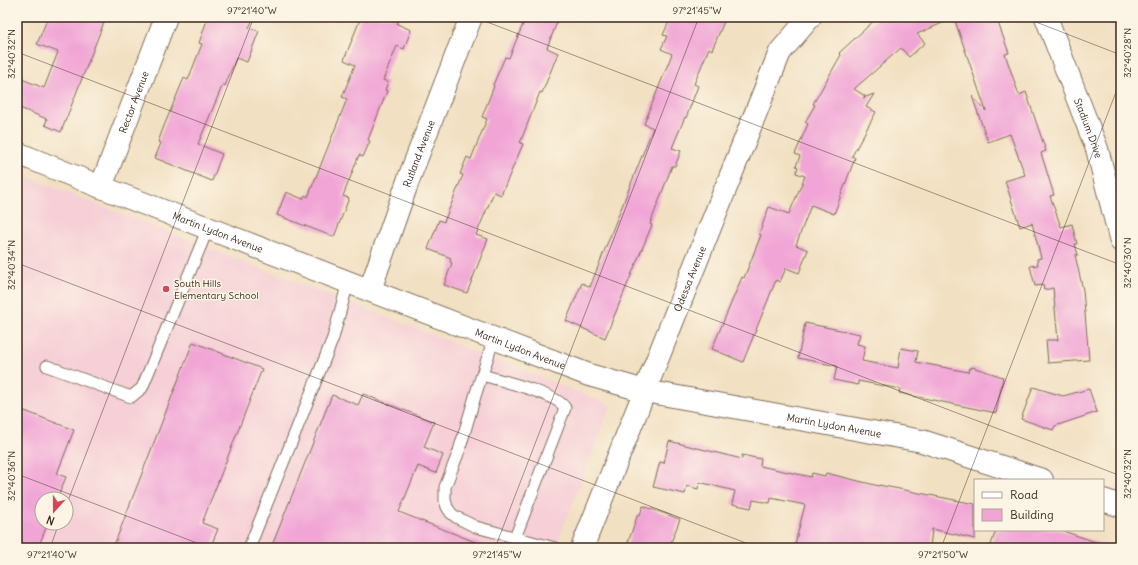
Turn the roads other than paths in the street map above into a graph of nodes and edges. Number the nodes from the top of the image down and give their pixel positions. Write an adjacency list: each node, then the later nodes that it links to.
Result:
1 (166, 17): 6 (street, Rector Avenue)
2 (471, 17): 10 (street, Rutland Avenue)
3 (810, 17): 14 (street, Odessa Avenue)
4 (1046, 17): 8 (street, Stadium Drive)
5 (17, 153): 6 (street, Martin Lydon Avenue)
6 (101, 187): 7 (street, Martin Lydon Avenue)
7 (208, 228): 9 (street, Martin Lydon Avenue); 12 (lane)
8 (1121, 241)
9 (348, 282): 10 (street, Martin Lydon Avenue); 19 (lane)
10 (370, 290): 11 (street, Martin Lydon Avenue)
11 (494, 338): 13 (lane); 14 (street, Martin Lydon Avenue)
12 (47, 366)
13 (482, 375): 18 (lane); 18 (lane)
14 (645, 391): 15 (street, Martin Lydon Avenue); 21 (street, Odessa Avenue)
15 (1039, 479)
16 (1104, 500): 17 (street)
17 (1121, 506)
18 (515, 538): 20 (lane)
19 (249, 548)
20 (555, 548)
21 (582, 548)

